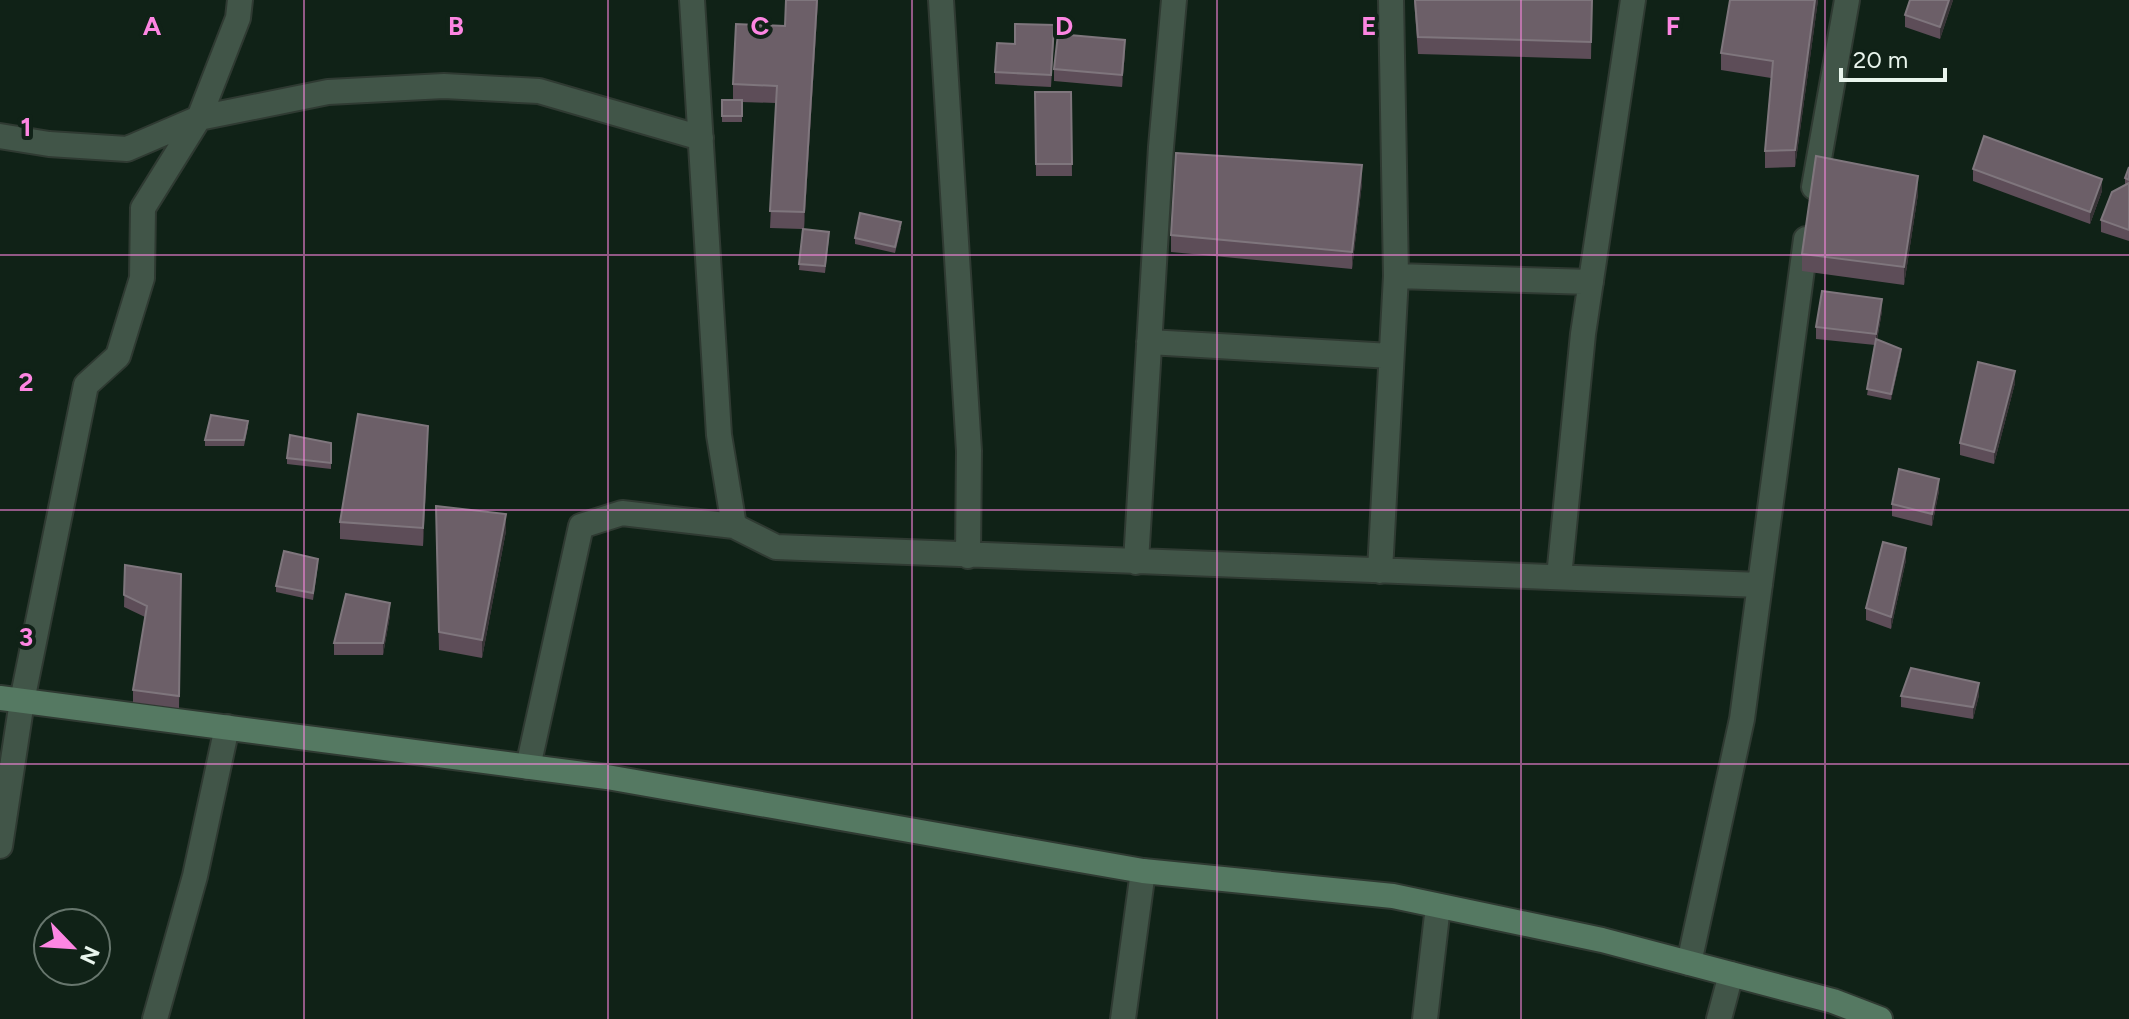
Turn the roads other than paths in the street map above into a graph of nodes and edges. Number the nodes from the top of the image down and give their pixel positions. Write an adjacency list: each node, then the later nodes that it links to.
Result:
1 (240, 0): 8 (street)
2 (692, 0): 10 (street)
3 (941, 0): 16 (street)
4 (1174, 0): 13 (street)
5 (1391, 0): 11 (street)
6 (1633, 0): 12 (street)
7 (1847, 0): 20 (street)
8 (199, 118): 9 (street); 10 (street); 21 (street)
9 (0, 136)
10 (701, 138): 15 (street)
11 (1396, 276): 12 (street); 14 (street)
12 (1591, 282): 19 (street)
13 (1149, 342): 14 (street); 17 (street)
14 (1391, 356): 18 (street)
15 (734, 526): 16 (street); 23 (street)
16 (968, 556): 17 (street)
17 (1136, 562): 18 (street)
18 (1380, 571): 19 (street)
19 (1559, 577): 20 (street)
20 (1760, 585): 27 (street)
21 (11, 699): 22 (street); 24 (street)
22 (227, 727): 23 (street); 29 (street)
23 (528, 767): 25 (street)
24 (0, 846)
25 (1143, 871): 26 (street); 30 (street)
26 (1438, 906): 27 (street); 31 (street)
27 (1689, 963): 28 (street)
28 (1731, 974): 32 (street); 33 (street)
29 (155, 1019)
30 (1123, 1019)
31 (1425, 1019)
32 (1719, 1019)
33 (1880, 1019)

